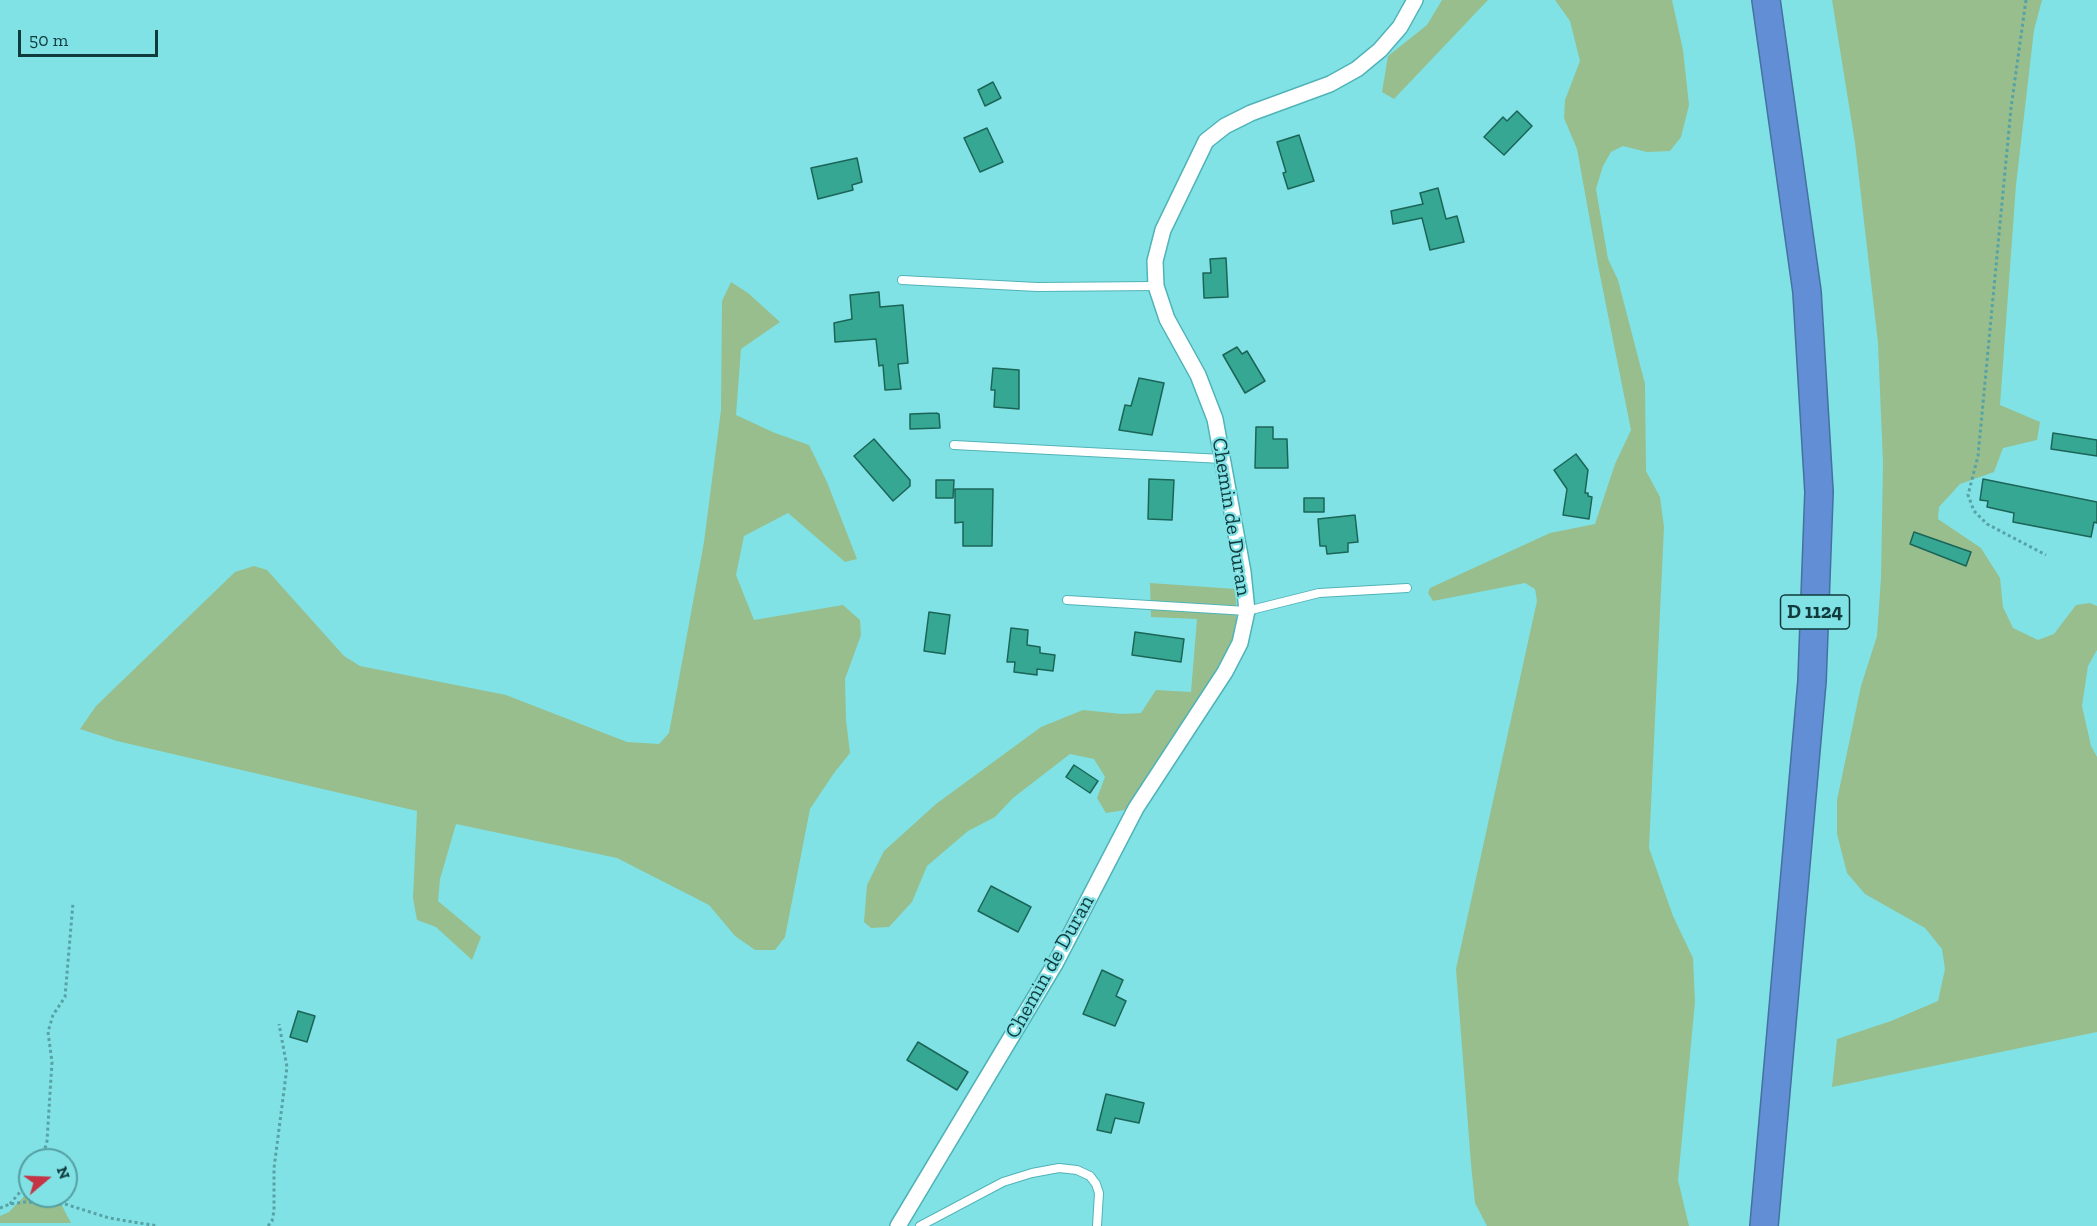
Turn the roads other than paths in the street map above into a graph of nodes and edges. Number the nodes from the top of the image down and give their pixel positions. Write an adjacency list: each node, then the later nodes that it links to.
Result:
1 (1415, 0): 4 (street, Chemin de Duran)
2 (1766, 0): 13 (highway, D 1124)
3 (902, 280): 4 (lane)
4 (1156, 286): 6 (street, Chemin de Duran)
5 (954, 445): 6 (lane)
6 (1222, 459): 9 (street, Chemin de Duran)
7 (1407, 588): 9 (lane)
8 (1067, 600): 9 (lane)
9 (1247, 611): 10 (street, Chemin de Duran)
10 (899, 1226)
11 (920, 1226): 12 (lane)
12 (1097, 1226)
13 (1764, 1226)

